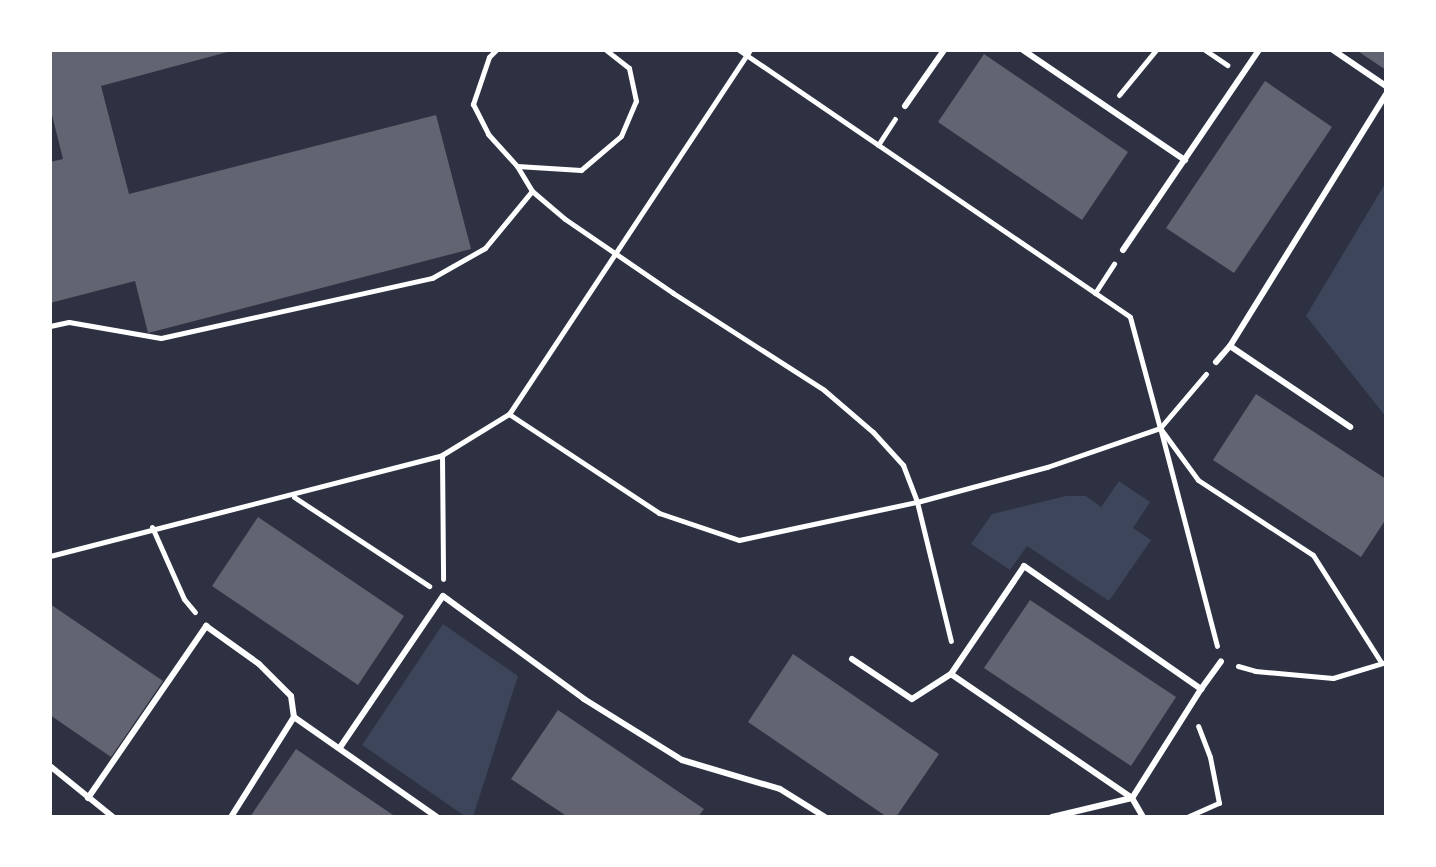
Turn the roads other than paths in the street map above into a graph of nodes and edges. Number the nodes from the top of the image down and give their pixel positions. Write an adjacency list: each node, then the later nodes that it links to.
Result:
1 (944, 50): 7 (lane)
2 (1023, 50): 8 (lane)
3 (1259, 50): 8 (lane)
4 (1333, 50): 5 (lane)
5 (1386, 86)
6 (1386, 94): 10 (lane)
7 (905, 106)
8 (1185, 160): 9 (lane)
9 (1123, 250)
10 (1230, 346): 11 (lane); 12 (lane)
11 (1216, 362)
12 (1350, 427)
13 (852, 659): 15 (lane)
14 (1221, 661): 16 (lane)
15 (951, 674): 16 (lane); 21 (lane)
16 (1201, 689): 21 (lane)
17 (294, 717): 18 (lane); 20 (lane); 23 (lane)
18 (341, 746): 24 (lane); 25 (lane)
19 (50, 766): 20 (lane)
20 (88, 798): 22 (lane)
21 (1132, 798): 26 (lane); 27 (lane)
22 (113, 817)
23 (231, 817)
24 (437, 817)
25 (825, 817)
26 (1052, 817)
27 (1143, 817)

